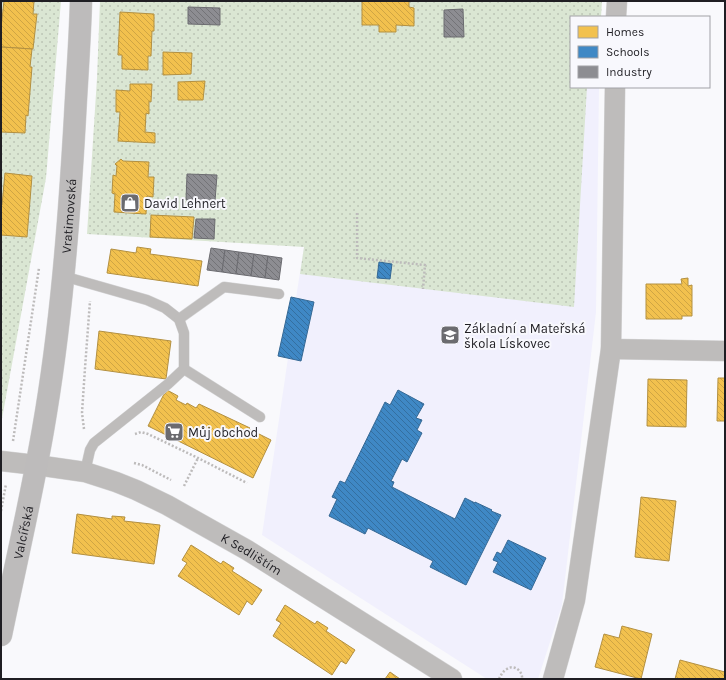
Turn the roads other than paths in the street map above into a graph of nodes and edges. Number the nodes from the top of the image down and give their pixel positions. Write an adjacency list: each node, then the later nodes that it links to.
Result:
1 (80, 1): 5 (main road, Vratimovská)
2 (617, 1): 3 (street)
3 (616, 16)
4 (615, 88): 8 (street)
5 (63, 276): 7 (lane); 12 (main road, Vratimovská)
6 (279, 294): 7 (lane)
7 (179, 319): 10 (lane)
8 (611, 349): 9 (street); 18 (street)
9 (725, 351)
10 (184, 369): 11 (lane); 15 (lane)
11 (260, 417)
12 (43, 429): 14 (main road, Valcířská)
13 (5, 461): 14 (street, K Sedlištím)
14 (36, 465): 15 (street, K Sedlištím); 16 (main road, Valcířská)
15 (85, 472): 17 (street, K Sedlištím)
16 (1, 635)
17 (452, 679)
18 (553, 679)

